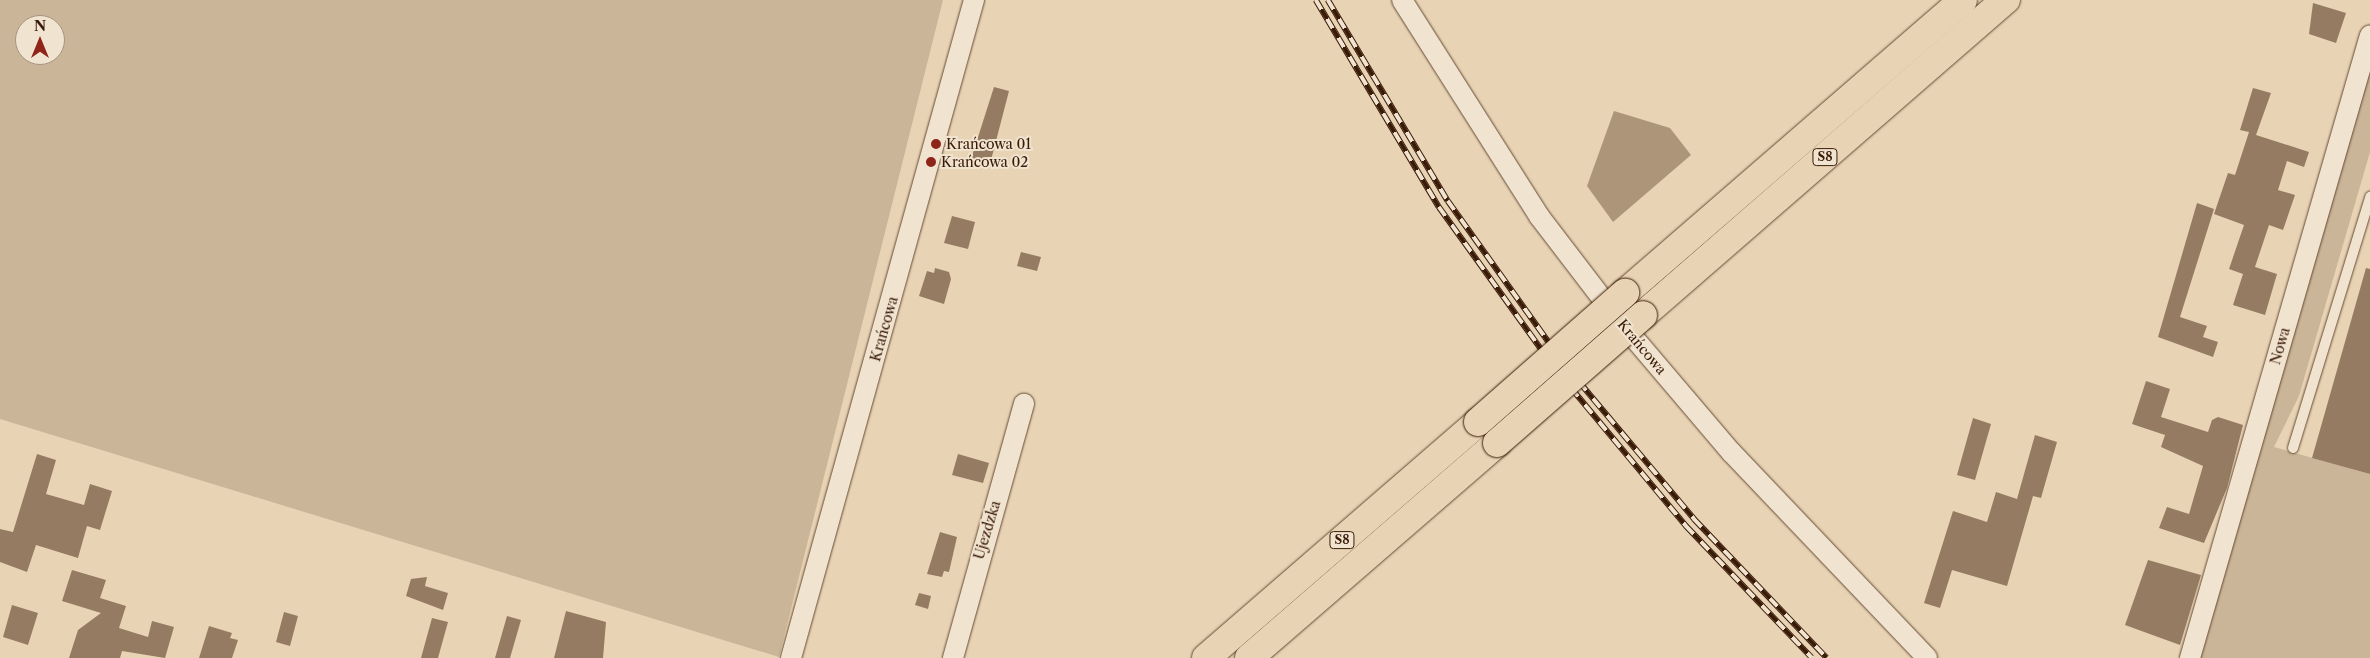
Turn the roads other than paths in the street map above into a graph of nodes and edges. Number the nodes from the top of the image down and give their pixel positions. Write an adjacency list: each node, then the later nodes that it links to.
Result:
1 (974, 0): 9 (street, Krańcowa)
2 (1402, 0): 13 (street, Krańcowa)
3 (1963, 0): 11 (highway, S8, bridge)
4 (2006, 0): 12 (highway, S8, bridge)
5 (2370, 34): 14 (street, Nowa)
6 (2370, 197): 8 (lane)
7 (1024, 404): 10 (street, Ujezdzka)
8 (2293, 448)
9 (791, 658)
10 (952, 658)
11 (1206, 658)
12 (1249, 658)
13 (1927, 658)
14 (2190, 658)

